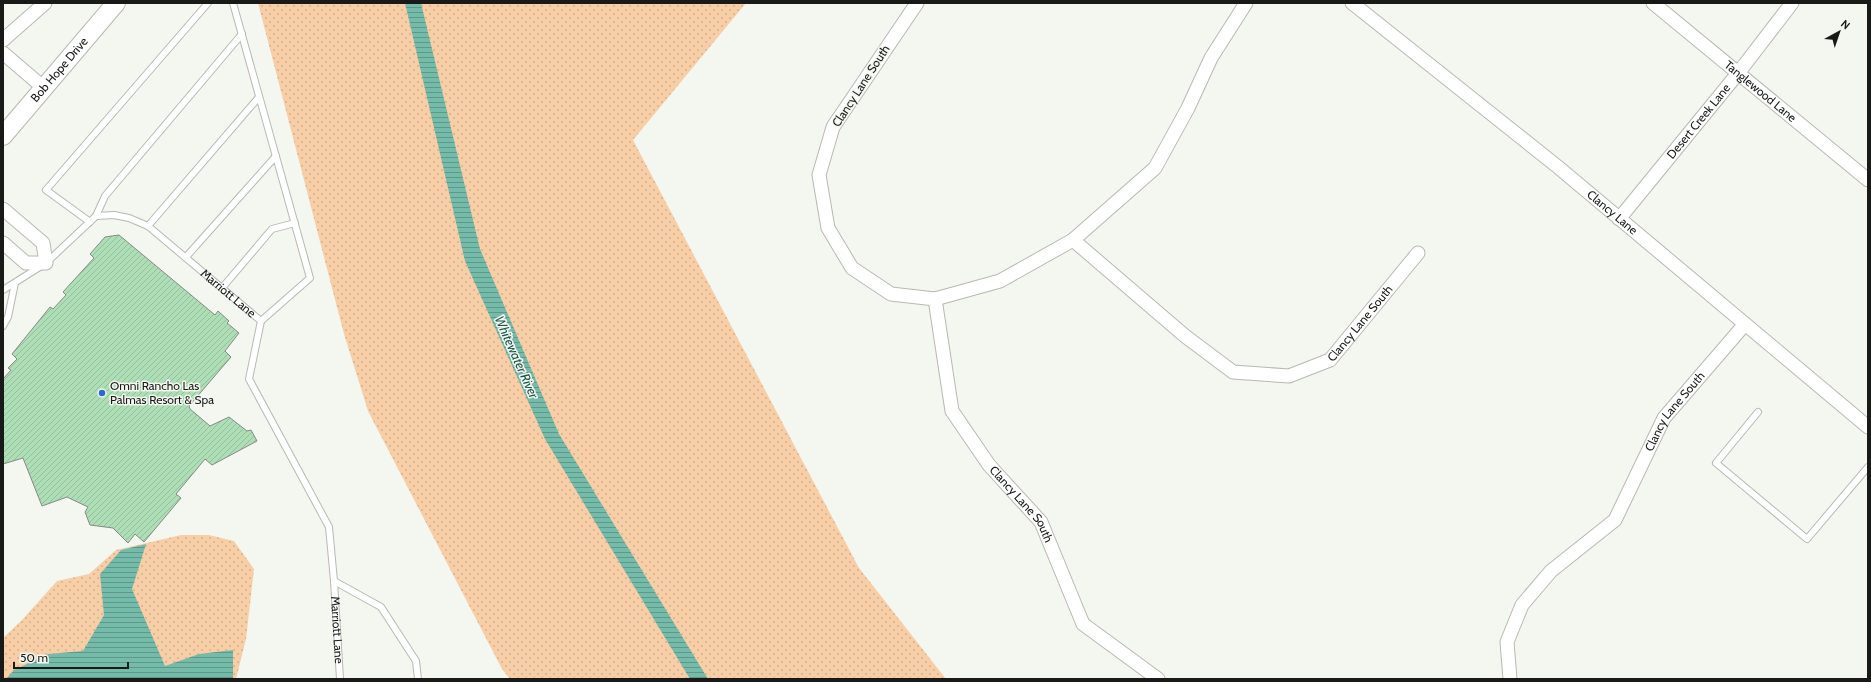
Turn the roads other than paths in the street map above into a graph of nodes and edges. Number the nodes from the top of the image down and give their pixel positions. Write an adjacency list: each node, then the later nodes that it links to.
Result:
1 (45, 3): 11 (street)
2 (116, 3): 14 (main road, Bob Hope Drive)
3 (208, 3): 22 (lane)
4 (234, 3): 10 (lane)
5 (917, 3): 33 (street, Clancy Lane South)
6 (1246, 3): 25 (street, Clancy Lane South)
7 (1352, 3): 21 (street, Clancy Lane)
8 (1654, 3): 13 (street, Tanglewood Lane)
9 (1792, 3): 13 (street, Desert Creek Lane)
10 (242, 34): 15 (lane); 20 (lane)
11 (3, 40)
12 (3, 53): 14 (street)
13 (1739, 72): 18 (street, Tanglewood Lane); 21 (street, Desert Creek Lane)
14 (44, 88): 16 (main road, Bob Hope Drive)
15 (260, 97): 17 (lane); 24 (lane)
16 (3, 136)
17 (276, 156): 23 (lane); 28 (lane)
18 (1868, 180)
19 (3, 209): 29 (street)
20 (96, 216): 22 (lane); 24 (lane, Marriott Lane)
21 (1619, 219): 35 (street, Clancy Lane)
22 (90, 222): 29 (lane)
23 (295, 223): 31 (lane); 34 (lane)
24 (148, 226): 28 (lane, Marriott Lane)
25 (1072, 240): 27 (street, Clancy Lane South); 33 (street, Clancy Lane South)
26 (3, 243): 29 (street)
27 (1418, 253)
28 (186, 258): 31 (lane, Marriott Lane)
29 (46, 264): 30 (lane)
30 (15, 283): 32 (lane); 36 (lane)
31 (222, 288): 34 (lane, Marriott Lane)
32 (3, 290)
33 (935, 299): 43 (street, Clancy Lane South)
34 (261, 321): 40 (lane, Marriott Lane)
35 (1745, 324): 38 (street, Clancy Lane); 44 (street, Clancy Lane South)
36 (3, 326)
37 (1758, 412): 39 (lane)
38 (1868, 427)
39 (1868, 467)
40 (334, 581): 41 (lane, Marriott Lane); 42 (lane, Marriott Lane)
41 (340, 679)
42 (418, 679)
43 (1158, 679)
44 (1510, 679)

